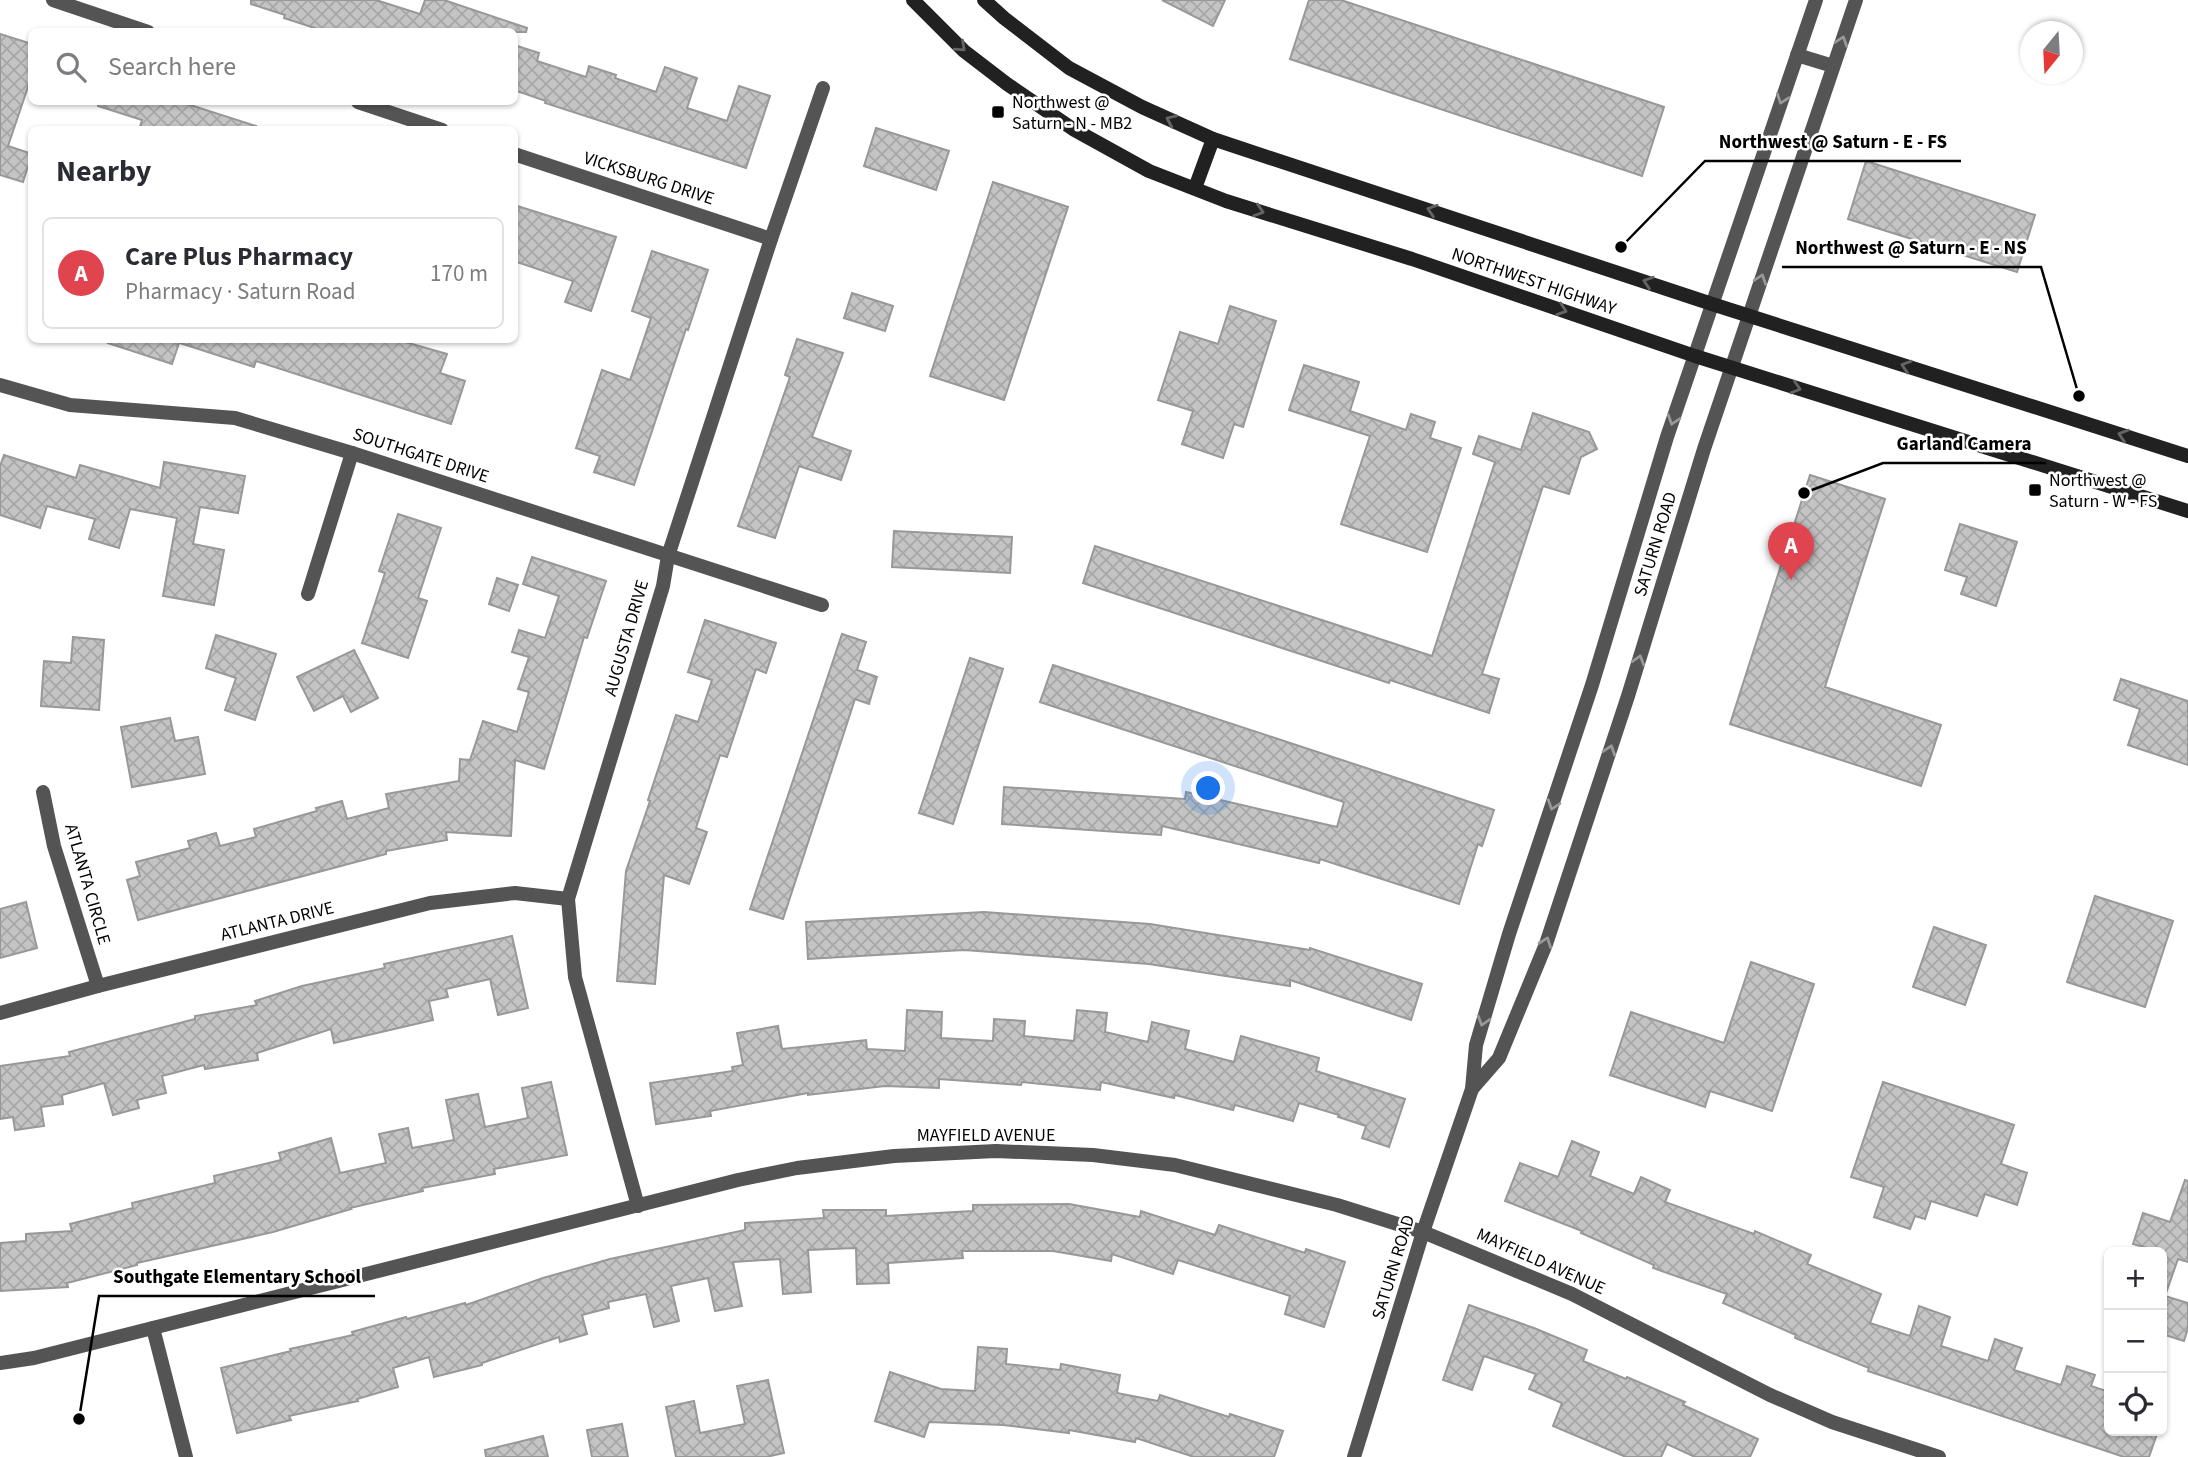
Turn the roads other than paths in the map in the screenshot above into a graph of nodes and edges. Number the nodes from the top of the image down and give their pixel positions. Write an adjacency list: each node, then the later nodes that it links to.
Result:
1 (53, 0): 6 (street)
2 (913, 0): 14 (main road, NORTHWEST HIGHWAY, one-way to 14)
3 (985, 0): 12 (main road, NORTHWEST HIGHWAY, one-way to 3)
4 (1816, 0): 7 (street, SATURN ROAD)
5 (1856, 0): 8 (street, SATURN ROAD, one-way to 5)
6 (136, 28)
7 (1797, 55): 8 (street); 16 (street, SATURN ROAD, one-way to 16)
8 (1833, 66): 17 (street, SATURN ROAD, one-way to 8)
9 (823, 88): 15 (street, AUGUSTA DRIVE)
10 (367, 105): 11 (street)
11 (430, 126)
12 (1213, 139): 14 (main road); 16 (main road, NORTHWEST HIGHWAY, one-way to 12)
13 (518, 154): 15 (street, VICKSBURG DRIVE)
14 (1195, 188): 18 (main road, NORTHWEST HIGHWAY, one-way to 18)
15 (771, 239): 24 (street, AUGUSTA DRIVE)
16 (1712, 304): 17 (main road, NORTHWEST HIGHWAY); 18 (street, SATURN ROAD)
17 (1748, 316): 19 (street, SATURN ROAD); 22 (main road, NORTHWEST HIGHWAY, one-way to 17)
18 (1695, 356): 19 (main road, NORTHWEST HIGHWAY); 31 (street, SATURN ROAD, one-way to 31)
19 (1731, 367): 23 (main road, NORTHWEST HIGHWAY, one-way to 23); 31 (street, SATURN ROAD, one-way to 19)
20 (0, 385): 21 (street, SOUTHGATE DRIVE)
21 (352, 453): 24 (street, SOUTHGATE DRIVE); 25 (street)
22 (2188, 456)
23 (2188, 511)
24 (668, 556): 26 (street, SOUTHGATE DRIVE); 28 (street, AUGUSTA DRIVE)
25 (308, 594)
26 (822, 605)
27 (43, 792): 29 (street, ATLANTA CIRCLE)
28 (568, 899): 29 (street, ATLANTA DRIVE); 32 (street, AUGUSTA DRIVE)
29 (98, 986): 30 (street, ATLANTA DRIVE)
30 (0, 1013)
31 (1472, 1090): 33 (street, SATURN ROAD)
32 (638, 1206): 33 (street, MAYFIELD AVENUE); 34 (street, MAYFIELD AVENUE)
33 (1423, 1231): 37 (street, SATURN ROAD); 38 (street, MAYFIELD AVENUE)
34 (153, 1328): 35 (street, MAYFIELD AVENUE); 36 (street)
35 (0, 1363)
36 (186, 1457)
37 (1354, 1457)
38 (1939, 1457)

